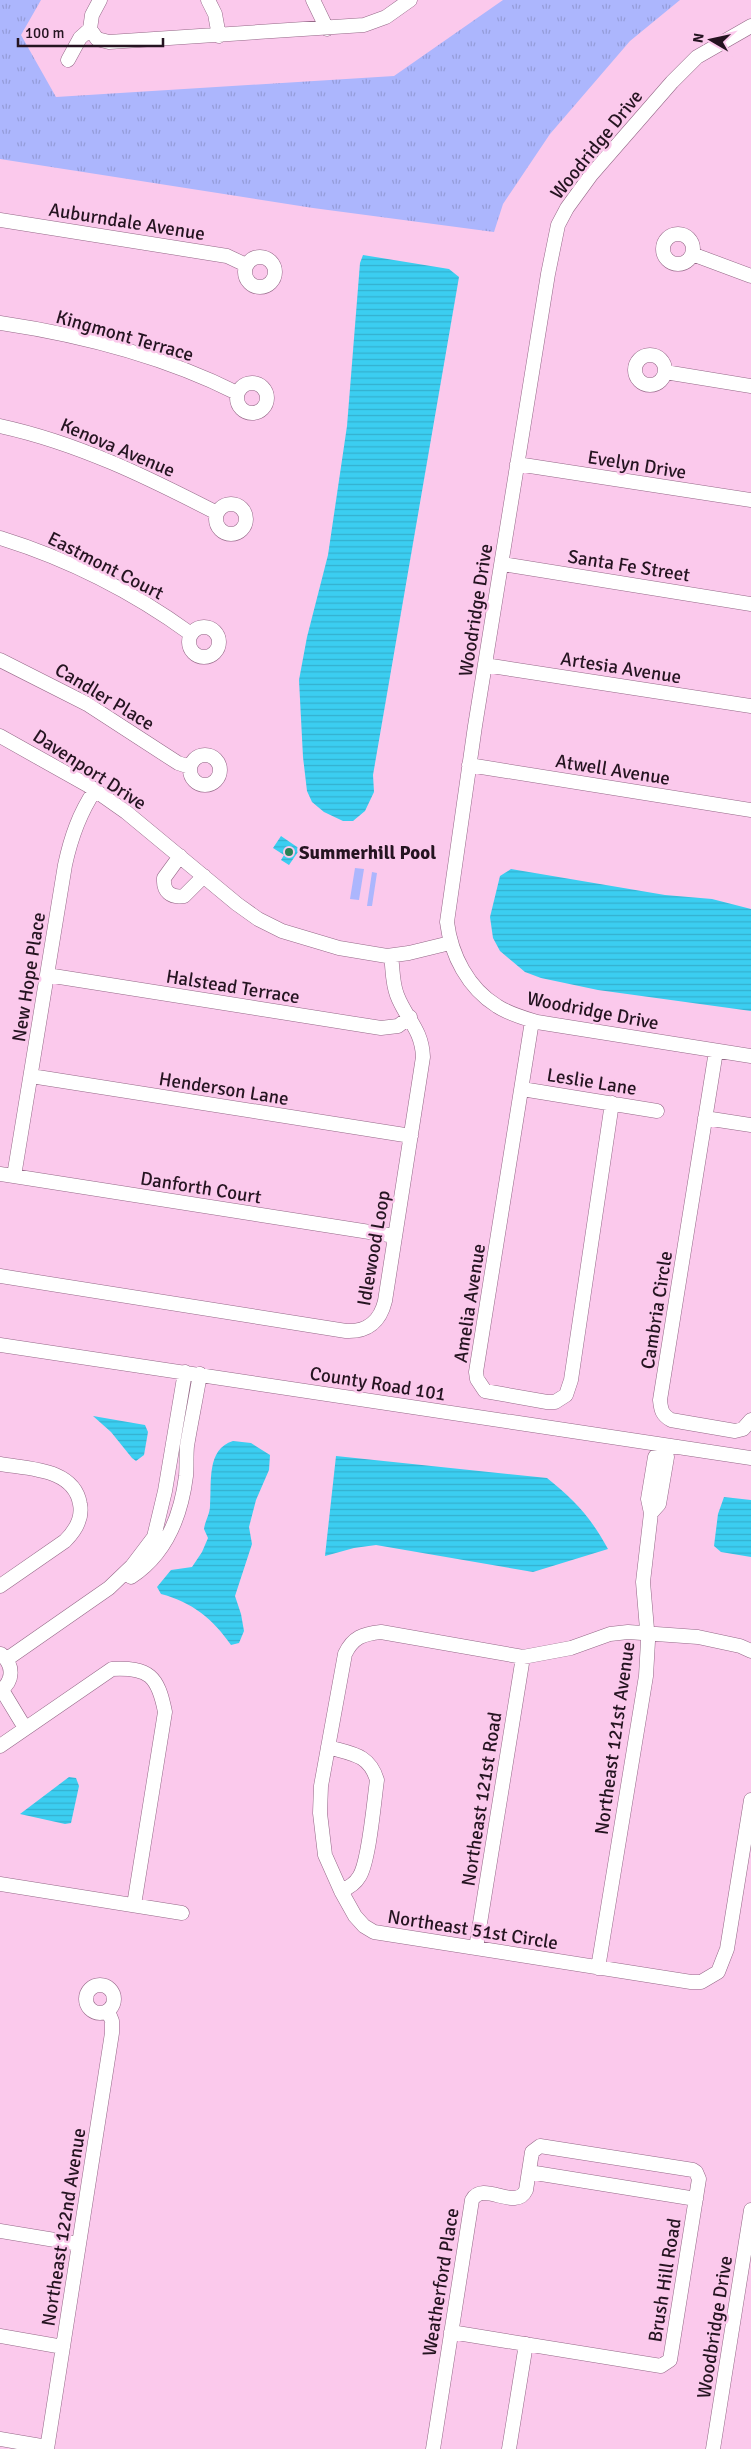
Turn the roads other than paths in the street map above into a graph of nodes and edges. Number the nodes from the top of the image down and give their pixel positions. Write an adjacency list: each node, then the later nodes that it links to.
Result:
1 (100, 0): 7 (street)
2 (208, 0): 8 (street)
3 (313, 0): 6 (street)
4 (410, 0): 6 (street)
5 (751, 26): 19 (street, Woodridge Drive)
6 (327, 28): 8 (street)
7 (90, 29): 8 (street); 9 (street)
8 (219, 36)
9 (68, 60)
10 (0, 220): 12 (street, Auburndale Avenue)
11 (692, 254): 13 (street)
12 (246, 265)
13 (751, 276)
14 (0, 323): 17 (street, Kingmont Terrace)
15 (665, 372): 16 (street)
16 (751, 386)
17 (237, 393)
18 (0, 426): 21 (street, Kenova Avenue)
19 (517, 464): 20 (street, Evelyn Drive); 23 (street, Woodridge Drive)
20 (751, 500)
21 (217, 513)
22 (0, 538): 25 (street, Eastmont Court)
23 (502, 564): 24 (street, Santa Fe Street); 27 (street, Woodridge Drive)
24 (751, 604)
25 (191, 634)
26 (0, 660): 31 (street, Candler Place)
27 (486, 665): 28 (street, Artesia Avenue); 30 (street, Woodridge Drive)
28 (751, 706)
29 (0, 736): 32 (street, Davenport Drive)
30 (469, 765): 33 (street, Atwell Avenue); 36 (street, Woodridge Drive)
31 (190, 767)
32 (95, 790): 34 (street, Davenport Drive); 38 (street, New Hope Place)
33 (751, 810)
34 (180, 856): 35 (street, Davenport Drive); 35 (street)
35 (204, 876): 37 (street, Davenport Drive)
36 (450, 943): 37 (street, Davenport Drive); 40 (street, Woodridge Drive)
37 (392, 956): 39 (street, Idlewood Loop)
38 (47, 975): 39 (street, Halstead Terrace); 43 (street, New Hope Place)
39 (410, 1017): 49 (street, Idlewood Loop)
40 (532, 1021): 41 (street, Woodridge Drive); 44 (street, Amelia Avenue)
41 (716, 1051): 42 (street, Woodridge Drive); 47 (street, Cambria Circle)
42 (751, 1056)
43 (30, 1076): 49 (street, Henderson Lane); 51 (street, New Hope Place)
44 (522, 1089): 45 (street, Leslie Lane); 45 (street, Amelia Avenue)
45 (612, 1103): 46 (street, Leslie Lane)
46 (657, 1111)
47 (705, 1118): 48 (street); 57 (street, Cambria Circle)
48 (751, 1125)
49 (411, 1136): 52 (street, Idlewood Loop)
50 (0, 1174): 51 (street, Danforth Court)
51 (14, 1176): 52 (street, Danforth Court)
52 (395, 1236): 53 (street, Idlewood Loop)
53 (0, 1276)
54 (0, 1345): 55 (street, County Road 101)
55 (185, 1372): 56 (street, County Road 101); 62 (street)
56 (200, 1374): 58 (street, County Road 101); 62 (street)
57 (751, 1420)
58 (662, 1446): 59 (street, County Road 101); 63 (street, Northeast 121st Avenue)
59 (751, 1458)
60 (0, 1464): 61 (street)
61 (3, 1580)
62 (109, 1588): 65 (street)
63 (648, 1632): 64 (street, Northeast 51st Circle); 66 (street, Northeast 51st Circle); 77 (street, Northeast 121st Avenue)
64 (751, 1652)
65 (3, 1656): 67 (street)
66 (523, 1657): 70 (street, Northeast 51st Circle); 76 (street, Northeast 121st Road)
67 (1, 1691): 68 (street)
68 (25, 1728): 69 (street); 74 (street)
69 (0, 1746)
70 (328, 1747): 73 (street, Northeast 51st Circle); 73 (street)
71 (751, 1800): 77 (street, Northeast 51st Circle)
72 (0, 1884): 74 (street)
73 (341, 1892): 76 (street, Northeast 51st Circle)
74 (134, 1905): 75 (street)
75 (182, 1913)
76 (476, 1948): 77 (street, Northeast 51st Circle)
77 (598, 1968)
78 (108, 2011): 83 (street, Northeast 122nd Avenue)
79 (529, 2172): 80 (street); 80 (street, Brush Hill Road); 84 (street, Weatherford Place)
80 (696, 2198): 86 (street, Brush Hill Road)
81 (751, 2210): 92 (street, Woodbridge Drive)
82 (0, 2231): 83 (street)
83 (79, 2244): 87 (street, Northeast 122nd Avenue)
84 (451, 2332): 86 (street, Brush Hill Road); 90 (street, Weatherford Place)
85 (0, 2336): 87 (street)
86 (526, 2344): 91 (street)
87 (63, 2347): 89 (street, Northeast 122nd Avenue)
88 (0, 2439): 89 (street)
89 (47, 2448)
90 (433, 2449)
91 (509, 2449)
92 (713, 2449)

